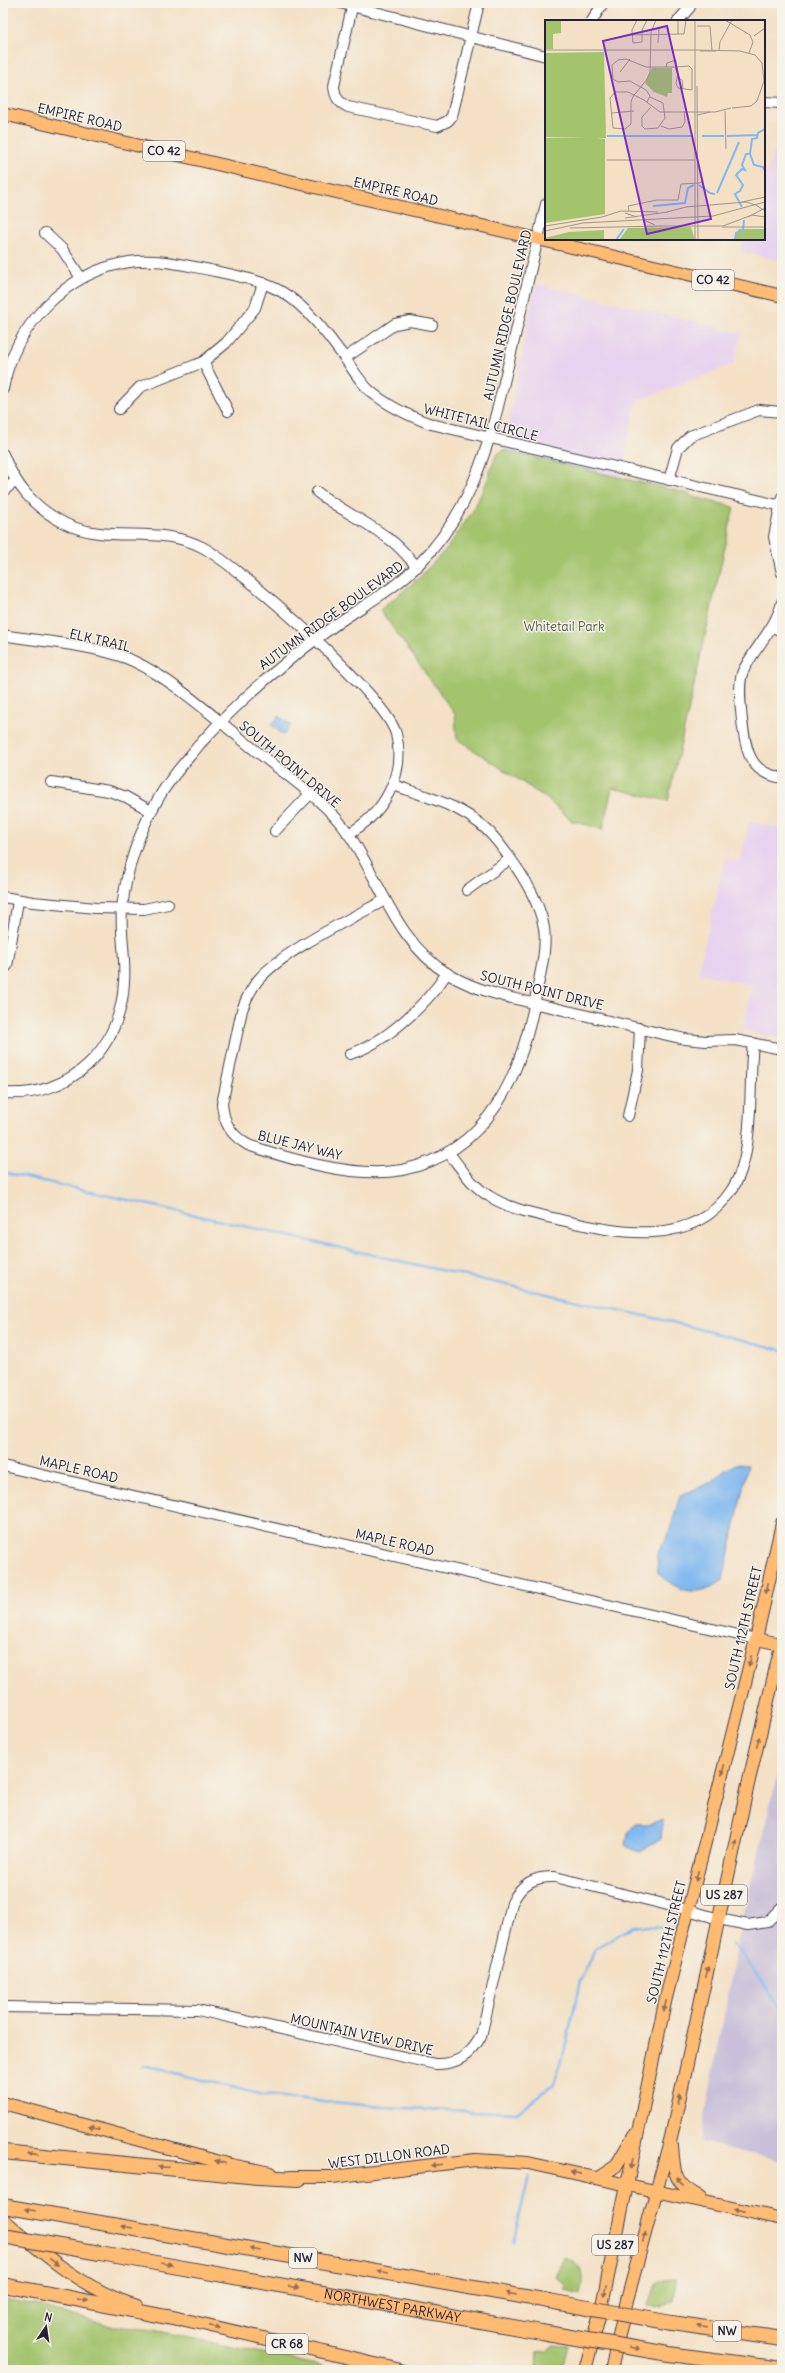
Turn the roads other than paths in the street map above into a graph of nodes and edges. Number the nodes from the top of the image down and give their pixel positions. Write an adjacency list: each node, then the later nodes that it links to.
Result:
1 (340, 3): 4 (street)
2 (479, 3): 8 (street)
3 (603, 3): 6 (street)
4 (353, 4): 8 (street); 8 (street)
5 (690, 7): 7 (street)
6 (593, 20)
7 (679, 20)
8 (471, 35): 9 (street)
9 (545, 56)
10 (765, 102): 11 (street)
11 (782, 103)
12 (3, 114): 15 (main road, EMPIRE ROAD / CO 42)
13 (545, 208): 15 (street, AUTUMN RIDGE BOULEVARD)
14 (45, 233): 18 (street)
15 (538, 238): 16 (main road, EMPIRE ROAD / CO 42); 28 (street, AUTUMN RIDGE BOULEVARD)
16 (545, 240)
17 (546, 240): 20 (main road, EMPIRE ROAD / CO 42)
18 (81, 278): 19 (street, WHITETAIL CIRCLE); 24 (street, WHITETAIL CIRCLE)
19 (263, 283): 22 (street, WHITETAIL CIRCLE); 23 (street)
20 (782, 296)
21 (432, 325): 22 (street)
22 (345, 358): 28 (street, WHITETAIL CIRCLE)
23 (203, 362): 25 (street); 26 (street)
24 (3, 389)
25 (119, 409)
26 (228, 411)
27 (782, 412): 30 (street)
28 (490, 438): 30 (street, WHITETAIL CIRCLE); 35 (street, AUTUMN RIDGE BOULEVARD)
29 (3, 454): 31 (street)
30 (669, 480): 34 (street, WHITETAIL CIRCLE)
31 (16, 481): 32 (street); 41 (street)
32 (3, 491)
33 (317, 492): 35 (street)
34 (781, 503): 36 (street, WHITETAIL CIRCLE)
35 (417, 567): 41 (street, AUTUMN RIDGE BOULEVARD)
36 (782, 573)
37 (782, 602): 38 (street)
38 (773, 626): 39 (street); 43 (street)
39 (782, 632)
40 (3, 635): 42 (street, ELK TRAIL)
41 (314, 640): 42 (street, AUTUMN RIDGE BOULEVARD); 45 (street)
42 (220, 722): 46 (street, SOUTH POINT DRIVE); 47 (street, AUTUMN RIDGE BOULEVARD)
43 (782, 778)
44 (51, 782): 47 (street)
45 (394, 785): 49 (street); 50 (street, BLUE JAY WAY)
46 (310, 794): 48 (street); 49 (street, SOUTH POINT DRIVE)
47 (151, 812): 56 (street, AUTUMN RIDGE BOULEVARD)
48 (275, 831)
49 (348, 834): 53 (street, SOUTH POINT DRIVE)
50 (510, 859): 51 (street); 59 (street, BLUE JAY WAY)
51 (467, 890)
52 (3, 897): 54 (street)
53 (385, 900): 58 (street, SOUTH POINT DRIVE); 66 (street, BLUE JAY WAY)
54 (18, 901): 56 (street); 57 (street)
55 (168, 904): 56 (street)
56 (122, 908): 64 (street, AUTUMN RIDGE BOULEVARD)
57 (7, 966)
58 (447, 973): 59 (street, SOUTH POINT DRIVE); 63 (street)
59 (535, 1003): 60 (street, SOUTH POINT DRIVE); 66 (street, BLUE JAY WAY)
60 (640, 1028): 61 (street, SOUTH POINT DRIVE); 65 (street)
61 (753, 1043): 62 (street, SOUTH POINT DRIVE); 66 (street)
62 (782, 1049)
63 (350, 1054)
64 (3, 1093)
65 (628, 1116)
66 (448, 1152)
67 (3, 1466): 69 (street, MAPLE ROAD)
68 (782, 1523): 69 (main road, SOUTH 112TH STREET / US 287, one-way to 69)
69 (756, 1639): 70 (main road, MAPLE ROAD); 72 (main road, SOUTH 112TH STREET / US 287, one-way to 72)
70 (782, 1643): 73 (main road, US 287, one-way to 70)
71 (782, 1907): 73 (street, MOUNTAIN VIEW DRIVE)
72 (688, 1910): 73 (street, MOUNTAIN VIEW DRIVE); 74 (street, MOUNTAIN VIEW DRIVE); 76 (main road, SOUTH 112TH STREET / US 287, one-way to 76)
73 (718, 1919): 77 (main road, US 287, one-way to 73)
74 (3, 2007)
75 (3, 2103): 80 (main road, WEST DILLON ROAD, one-way to 75)
76 (640, 2125): 79 (main road); 81 (main road, SOUTH 112TH STREET / US 287, one-way to 81)
77 (671, 2137): 82 (main road, US 287); 83 (main road, one-way to 77)
78 (3, 2152): 80 (highway, one-way to 78)
79 (598, 2178): 80 (main road, WEST DILLON ROAD, one-way to 80); 81 (main road, WEST DILLON ROAD)
80 (299, 2179)
81 (628, 2184): 82 (main road, WEST DILLON ROAD); 93 (main road, SOUTH 112TH STREET / US 287, one-way to 93)
82 (657, 2191): 83 (main road, WEST DILLON ROAD); 94 (main road, US 287, one-way to 82)
83 (711, 2204): 86 (main road, WEST DILLON ROAD, one-way to 83)
84 (3, 2206): 90 (highway, NW, one-way to 84, bridge)
85 (3, 2219): 89 (main road, CR 68, one-way to 89)
86 (782, 2220)
87 (3, 2236): 91 (highway, NORTHWEST PARKWAY / NW, one-way to 91, bridge)
88 (3, 2284): 89 (highway, one-way to 89)
89 (177, 2319): 92 (main road, CR 68, one-way to 92)
90 (782, 2339)
91 (782, 2369)
92 (401, 2370)
93 (585, 2370)
94 (611, 2370)

